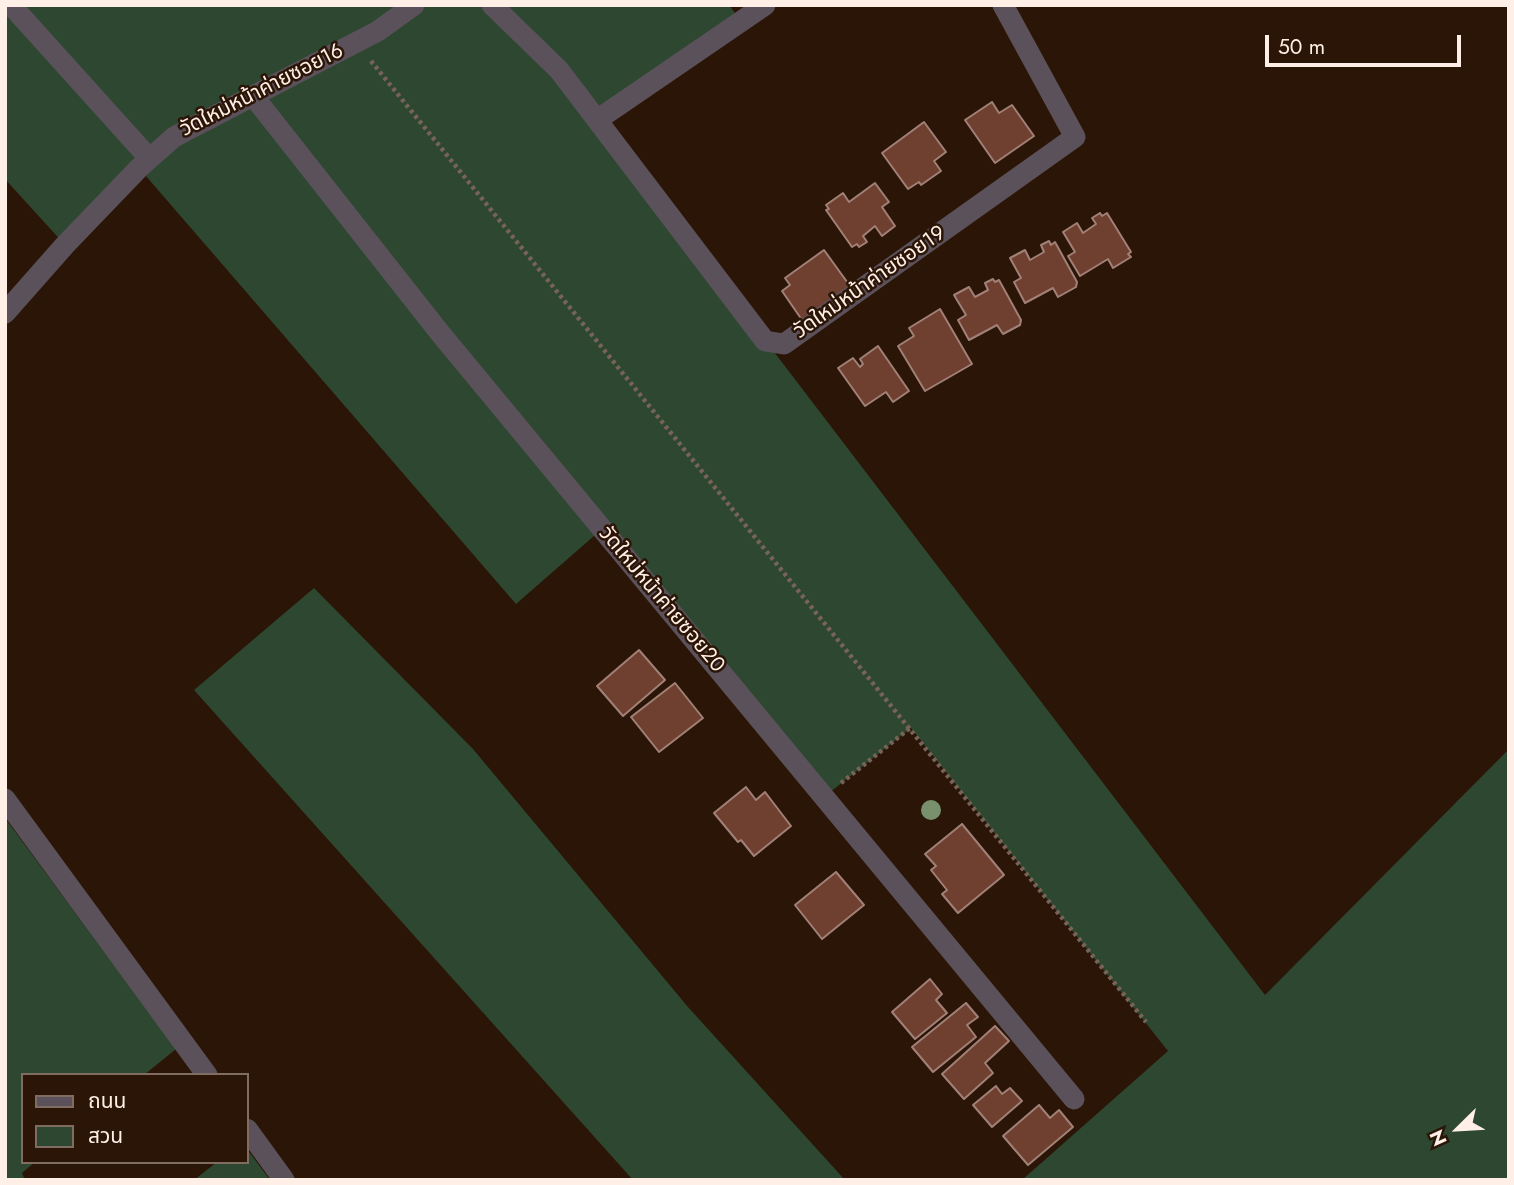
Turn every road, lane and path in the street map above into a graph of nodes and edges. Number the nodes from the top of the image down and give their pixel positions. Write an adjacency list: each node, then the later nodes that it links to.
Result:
1 (11, 5): 9 (street)
2 (414, 5): 6 (street, วัดใหม่หน้าค่ายซอย16)
3 (492, 5): 8 (street, วัดใหม่หน้าค่ายซอย19)
4 (765, 5): 8 (street)
5 (1003, 5): 8 (street, วัดใหม่หน้าค่ายซอย19)
6 (356, 43): 7 (street, วัดใหม่หน้าค่ายซอย16); 11 (path)
7 (254, 97): 9 (street, วัดใหม่หน้าค่ายซอย16); 12 (street, วัดใหม่หน้าค่ายซอย20)
8 (597, 120)
9 (149, 158): 10 (street, วัดใหม่หน้าค่ายซอย16)
10 (5, 313)
11 (910, 728): 12 (path); 14 (path)
12 (824, 797): 16 (street, วัดใหม่หน้าค่ายซอย20)
13 (5, 800): 15 (street)
14 (1146, 1022)
15 (206, 1073)
16 (1074, 1099)
17 (248, 1130): 18 (street)
18 (284, 1180)

